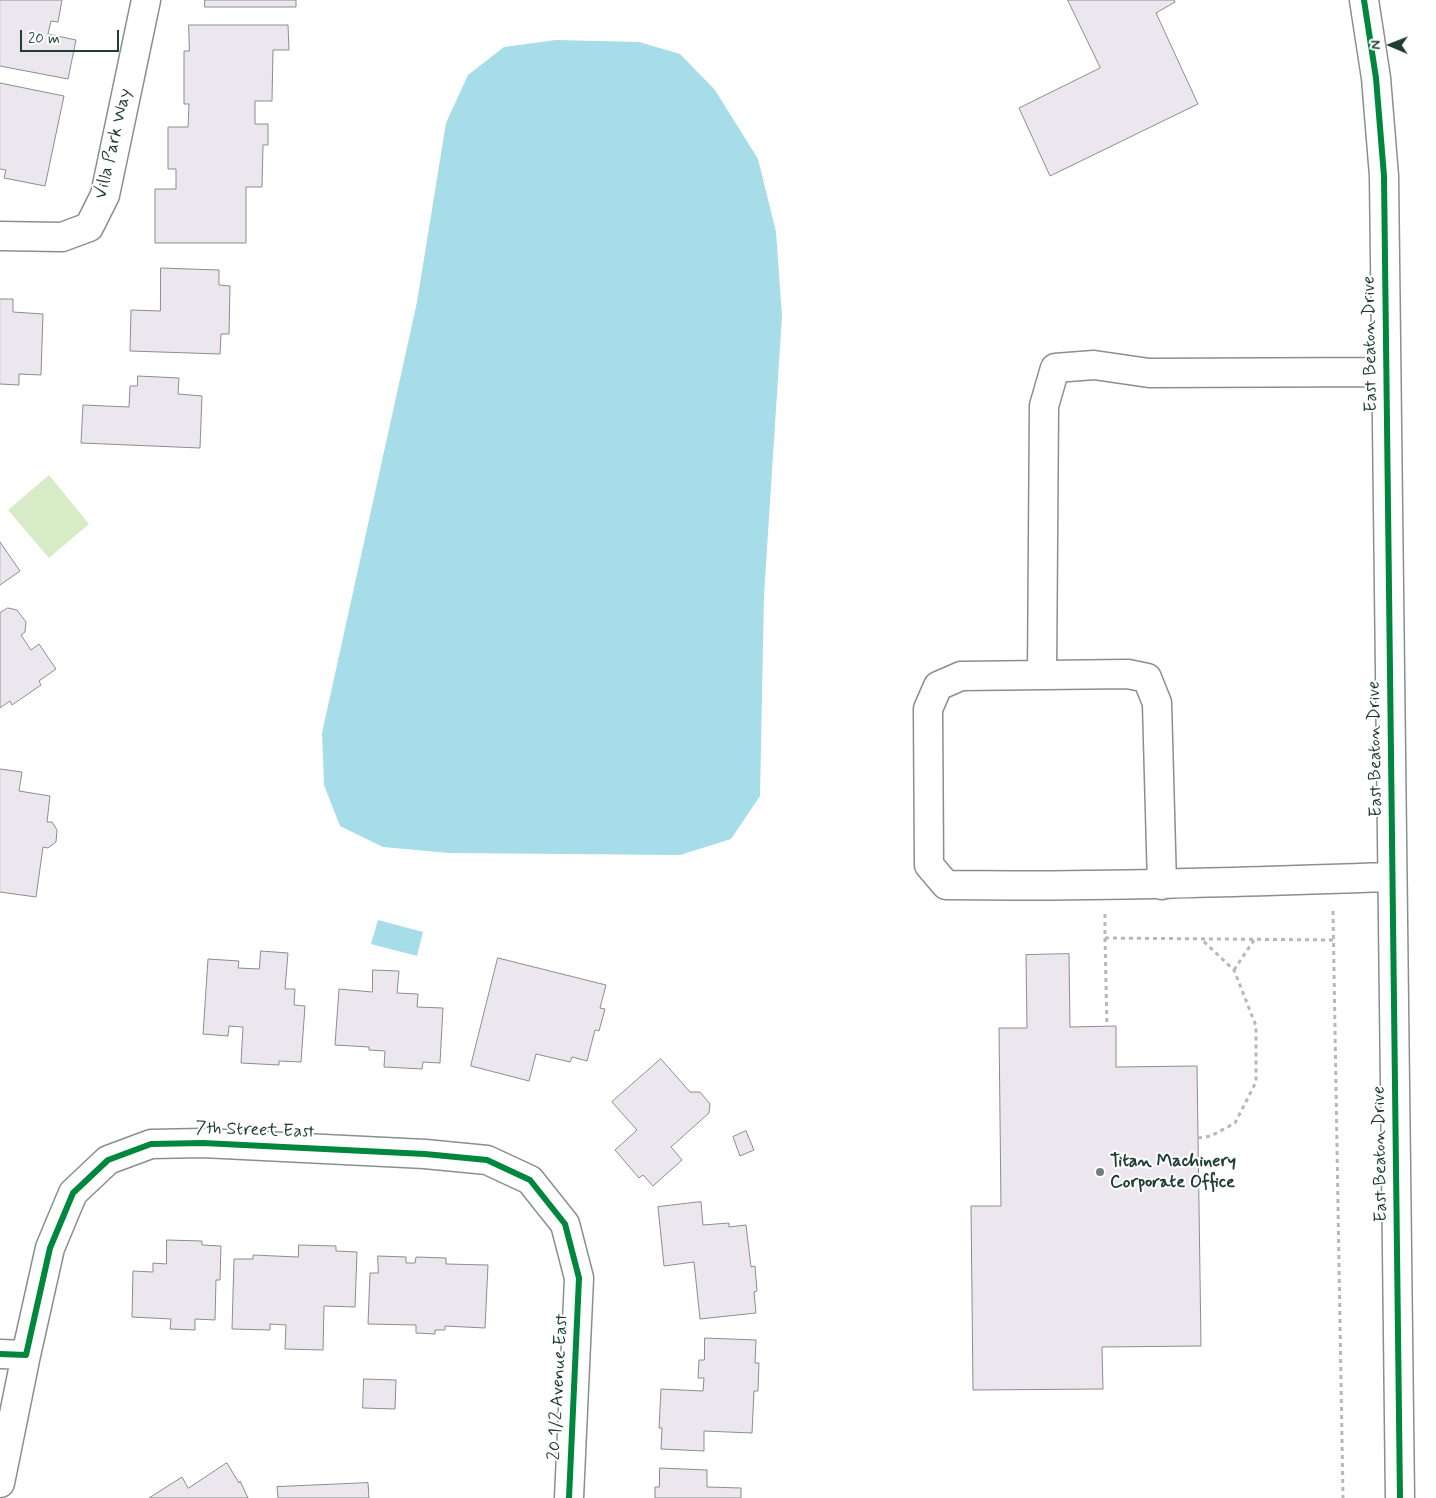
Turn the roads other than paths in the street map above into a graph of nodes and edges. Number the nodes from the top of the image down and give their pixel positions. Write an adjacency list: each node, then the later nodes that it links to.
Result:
1 (146, 0): 3 (street, Villa Park Way)
2 (1364, 0): 4 (street, East Beaton Drive)
3 (0, 236)
4 (1386, 372): 5 (street); 6 (street, East Beaton Drive)
5 (1042, 675): 7 (street); 7 (street)
6 (1392, 877): 7 (street); 12 (street, East Beaton Drive)
7 (1162, 884)
8 (579, 1278): 9 (street, 7th Street East); 11 (street, 20 1/2 Avenue East)
9 (13, 1355): 10 (street, 7th Street East)
10 (0, 1484)
11 (569, 1498)
12 (1400, 1498)

